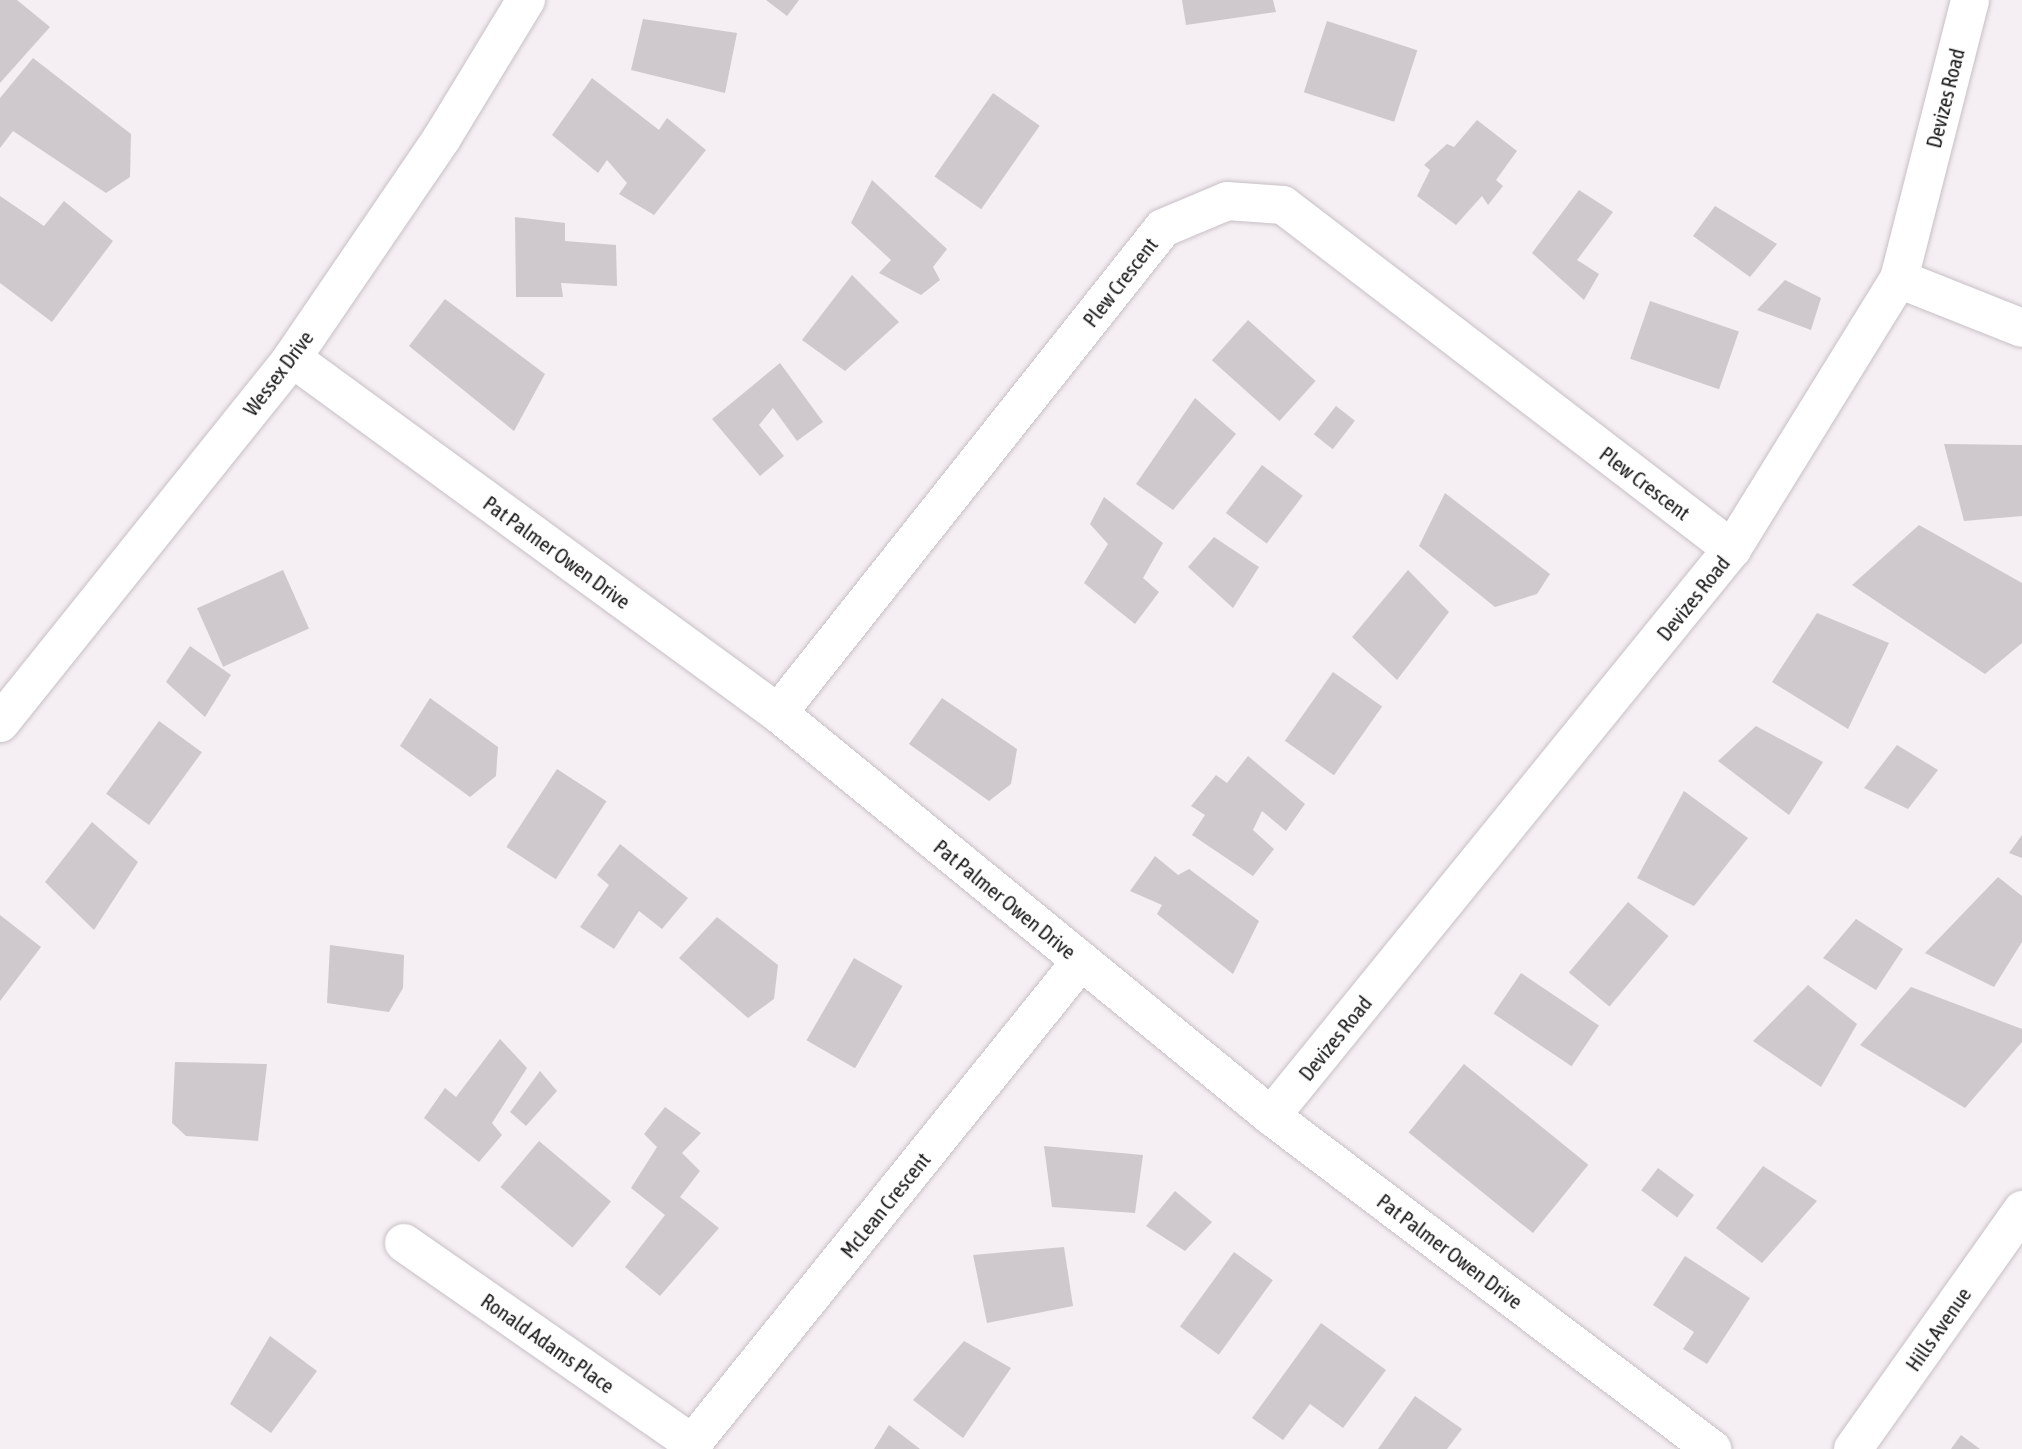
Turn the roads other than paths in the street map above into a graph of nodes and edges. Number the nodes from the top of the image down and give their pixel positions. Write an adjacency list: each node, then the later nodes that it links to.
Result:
1 (526, 0): 5 (street, Wessex Drive)
2 (1970, 0): 3 (street, Devizes Road)
3 (1899, 279): 4 (street); 6 (street, Devizes Road)
4 (2022, 328)
5 (292, 358): 7 (street, Pat Palmer Owen Drive); 8 (street, Wessex Drive)
6 (1732, 549): 7 (street, Plew Crescent); 10 (street, Devizes Road)
7 (778, 713): 9 (street, Pat Palmer Owen Drive)
8 (0, 723)
9 (1081, 961): 10 (street, Pat Palmer Owen Drive); 13 (street, McLean Crescent)
10 (1271, 1116): 14 (street, Pat Palmer Owen Drive)
11 (2022, 1210): 15 (street, Hills Avenue)
12 (404, 1243): 13 (street, Ronald Adams Place)
13 (691, 1446)
14 (1712, 1449)
15 (1853, 1449)

